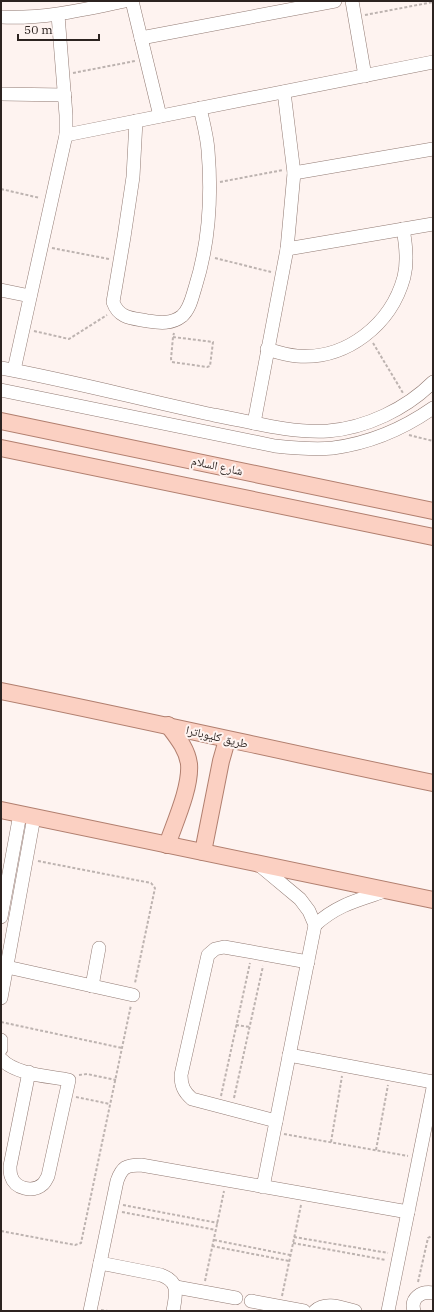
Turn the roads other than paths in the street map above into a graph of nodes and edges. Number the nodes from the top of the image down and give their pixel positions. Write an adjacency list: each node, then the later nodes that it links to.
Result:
1 (125, 1): 5 (street)
2 (132, 1): 7 (street)
3 (335, 1): 7 (street)
4 (352, 1): 9 (street)
5 (58, 15): 6 (street); 12 (street)
6 (1, 16)
7 (141, 38): 14 (street)
8 (433, 62): 9 (street)
9 (365, 76): 10 (street)
10 (284, 92): 13 (street); 18 (street)
11 (1, 94): 12 (street)
12 (65, 94): 16 (street)
13 (200, 108): 14 (street); 15 (street)
14 (160, 116): 15 (street)
15 (136, 121): 16 (street)
16 (66, 135): 23 (street)
17 (433, 149): 18 (street)
18 (294, 170): 21 (street)
19 (433, 224): 20 (street)
20 (403, 229): 21 (street); 24 (street)
21 (287, 249): 24 (street)
22 (1, 290): 23 (street)
23 (30, 296): 25 (street)
24 (267, 349): 32 (street)
25 (7, 369): 28 (street)
26 (433, 382): 32 (street)
27 (1, 390): 31 (street)
28 (160, 403): 31 (street); 32 (street)
29 (431, 412): 31 (street)
30 (1, 421): 34 (main road, شارع السلام)
31 (156, 422)
32 (254, 423)
33 (1, 448): 35 (main road)
34 (433, 511)
35 (433, 537)
36 (1, 690): 37 (main road, طريق كليوباترا)
37 (168, 725): 38 (main road, طريق كليوباترا); 42 (main road)
38 (227, 740): 39 (main road, طريق كليوباترا); 43 (main road)
39 (433, 783)
40 (1, 810): 41 (main road)
41 (27, 816): 42 (main road); 46 (street); 47 (street)
42 (167, 845): 43 (main road)
43 (203, 852): 44 (main road)
44 (258, 863): 45 (main road); 50 (street)
45 (388, 890): 48 (main road); 50 (street)
46 (3, 896): 47 (street); 49 (street)
47 (19, 900): 53 (street)
48 (433, 900)
49 (1, 917)
50 (315, 925): 52 (street)
51 (99, 948): 54 (street)
52 (308, 962): 59 (street); 64 (street)
53 (7, 967): 54 (street); 56 (street)
54 (92, 986): 55 (street)
55 (133, 995)
56 (1, 998)
57 (1, 1040): 58 (street)
58 (1, 1049)
59 (289, 1056): 62 (street); 64 (street)
60 (1, 1059): 61 (street)
61 (29, 1072): 61 (street)
62 (433, 1082)
63 (433, 1088): 66 (street)
64 (275, 1126): 65 (street)
65 (263, 1187): 66 (street); 67 (street)
66 (408, 1212): 78 (street)
67 (100, 1263): 68 (street); 73 (street)
68 (176, 1287): 70 (street); 74 (street)
69 (433, 1293): 72 (street)
70 (236, 1298)
71 (251, 1301): 75 (street)
72 (414, 1307)
73 (90, 1311)
74 (172, 1311)
75 (304, 1311)
76 (315, 1311): 77 (street)
77 (355, 1311)
78 (388, 1311)

